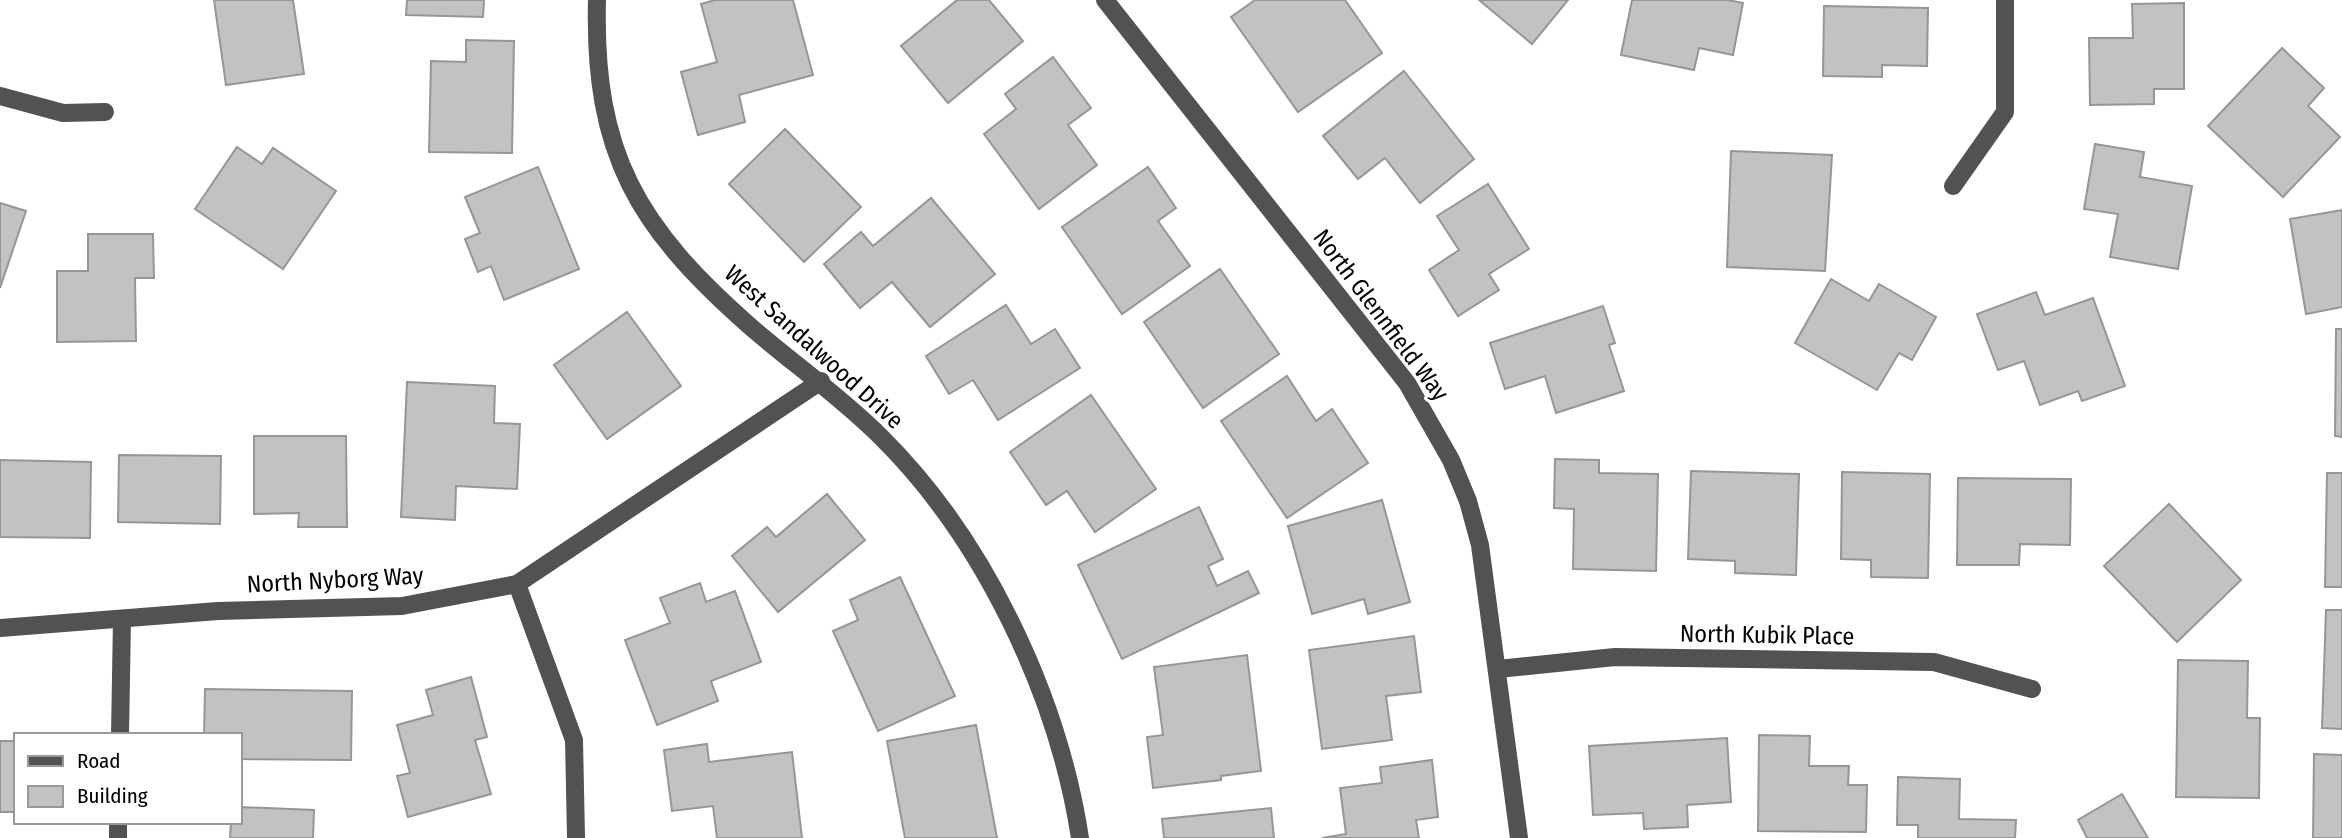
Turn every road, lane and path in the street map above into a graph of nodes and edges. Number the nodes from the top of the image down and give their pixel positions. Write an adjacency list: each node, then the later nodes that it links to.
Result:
1 (597, 0): 7 (street, West Sandalwood Drive)
2 (1105, 0): 11 (street, North Glennfield Way)
3 (2005, 0): 6 (street)
4 (0, 96): 5 (street)
5 (105, 112)
6 (1954, 187)
7 (821, 381): 8 (street, North Nyborg Way); 15 (street, West Sandalwood Drive)
8 (517, 584): 9 (street, North Nyborg Way); 14 (street)
9 (122, 619): 10 (street, North Nyborg Way); 13 (street)
10 (0, 628)
11 (1498, 669): 12 (street, North Kubik Place); 16 (street, North Glennfield Way)
12 (2032, 690)
13 (120, 733)
14 (576, 838)
15 (1080, 838)
16 (1519, 838)

